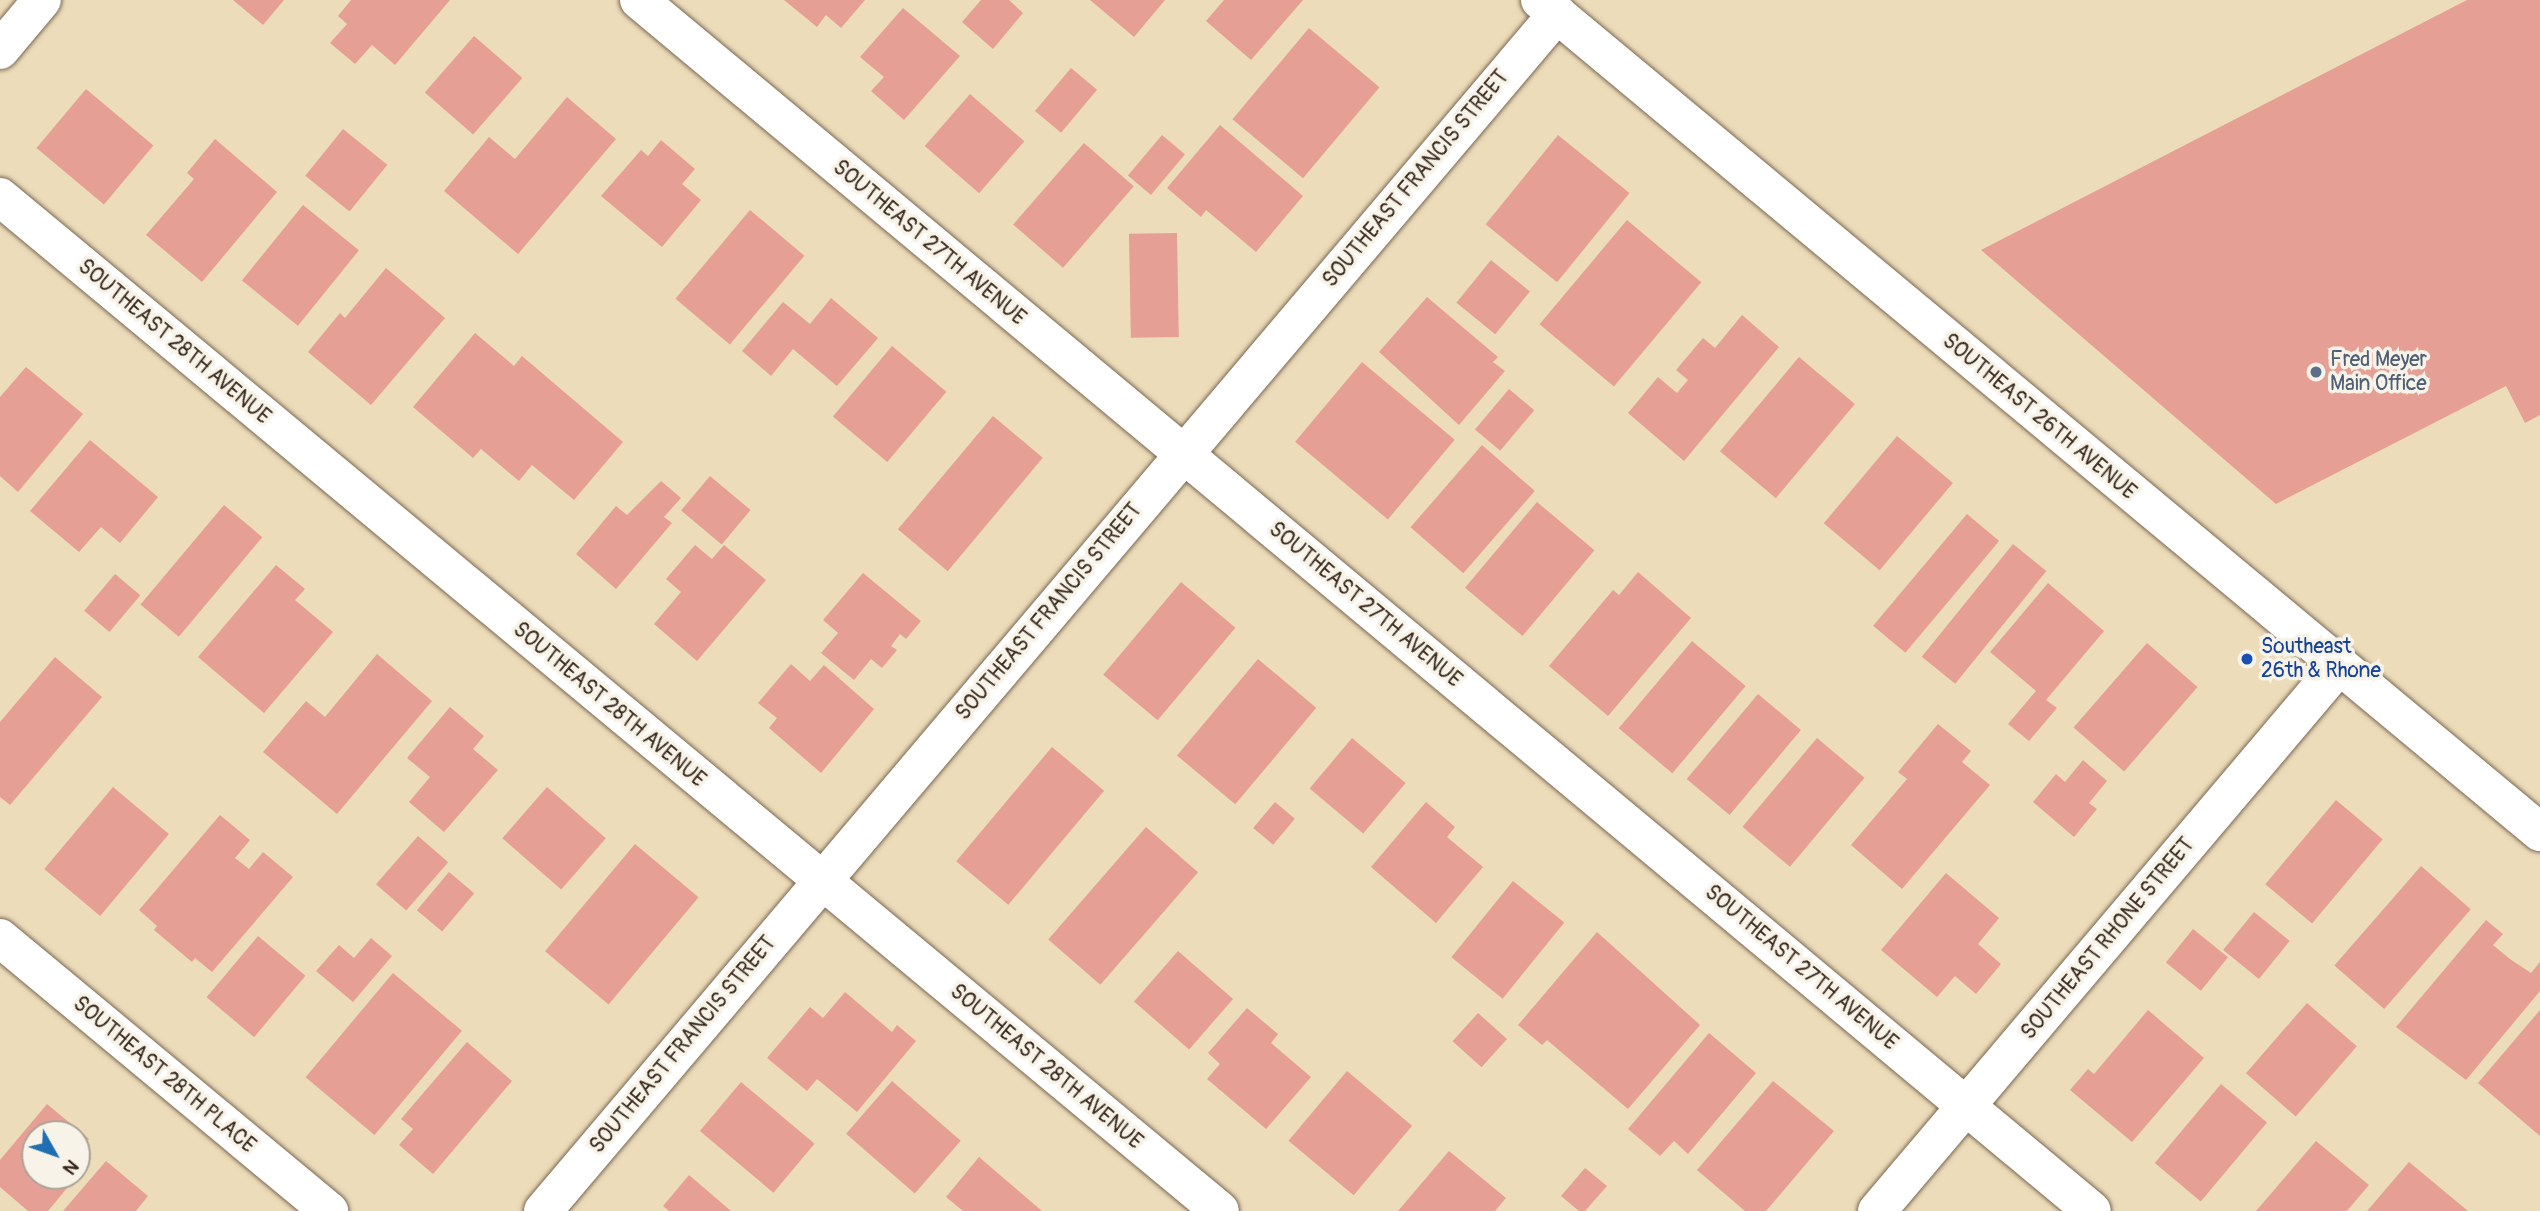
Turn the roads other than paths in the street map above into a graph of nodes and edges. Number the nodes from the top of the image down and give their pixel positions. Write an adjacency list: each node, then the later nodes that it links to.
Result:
1 (42, 0): 4 (street)
2 (639, 0): 6 (street, SOUTHEAST 27TH AVENUE)
3 (1548, 7): 6 (street, SOUTHEAST FRANCIS STREET); 7 (street, SOUTHEAST 26TH AVENUE)
4 (0, 50)
5 (0, 197): 9 (street, SOUTHEAST 28TH AVENUE)
6 (1182, 453): 9 (street, SOUTHEAST FRANCIS STREET); 11 (street, SOUTHEAST 27TH AVENUE)
7 (2338, 667): 8 (street, SOUTHEAST 26TH AVENUE); 11 (street, SOUTHEAST RHONE STREET)
8 (2540, 832)
9 (821, 882): 13 (street, SOUTHEAST FRANCIS STREET); 14 (street, SOUTHEAST 28TH AVENUE)
10 (0, 938): 12 (street, SOUTHEAST 28TH PLACE)
11 (1966, 1107): 15 (street, SOUTHEAST RHONE STREET); 16 (street, SOUTHEAST 27TH AVENUE)
12 (329, 1211)
13 (543, 1211)
14 (1220, 1211)
15 (1877, 1211)
16 (2092, 1211)

